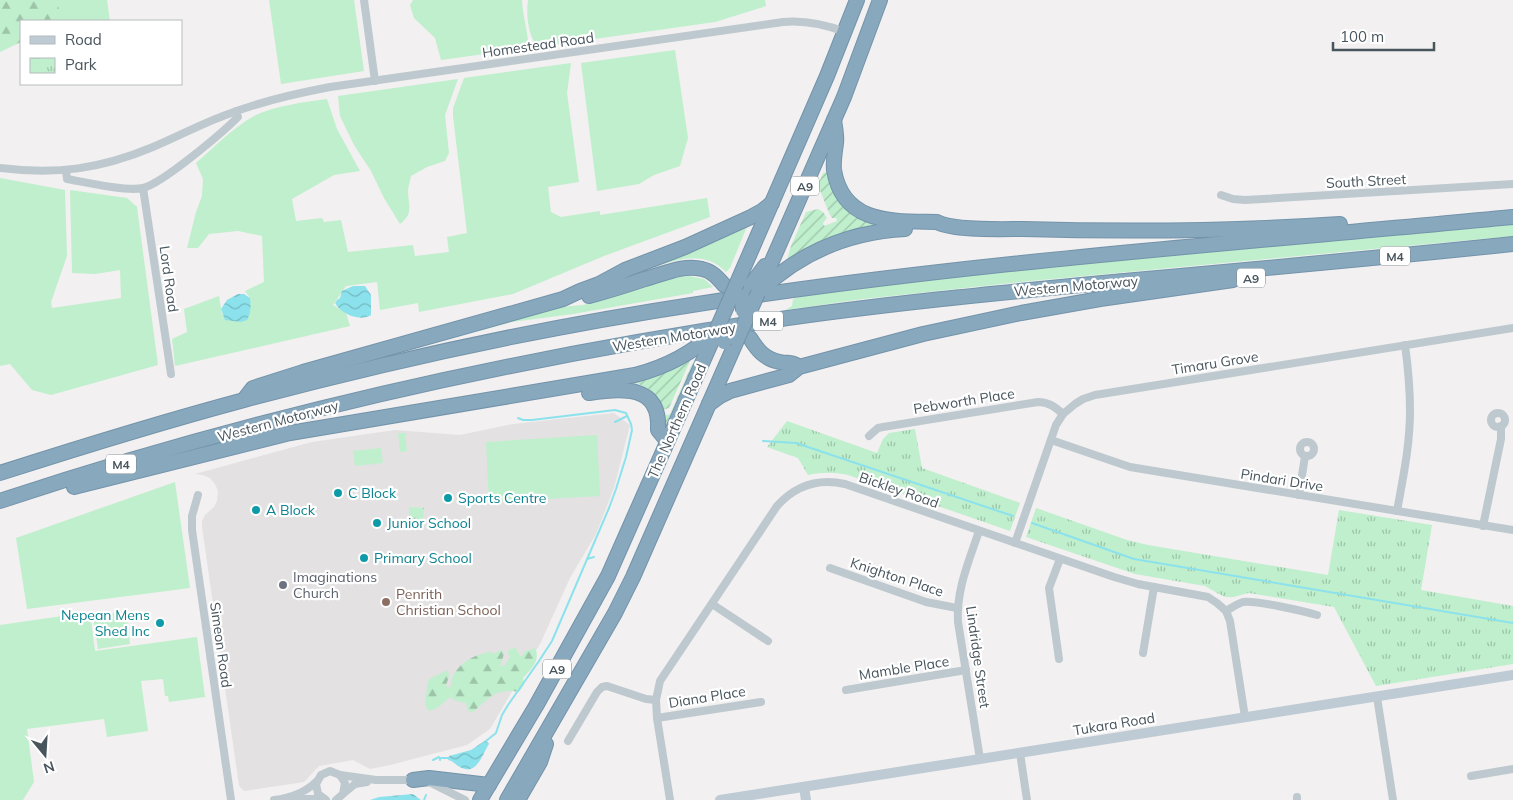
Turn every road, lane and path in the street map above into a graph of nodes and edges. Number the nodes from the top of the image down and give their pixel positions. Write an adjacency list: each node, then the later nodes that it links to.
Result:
1 (364, 0): 5 (street)
2 (857, 0): 4 (highway, The Northern Road / A9)
3 (880, 0): 7 (highway, The Northern Road / A9)
4 (845, 32): 5 (street, Homestead Road); 13 (highway, The Northern Road / A9)
5 (375, 81): 6 (street, Homestead Road)
6 (236, 111): 9 (street, Homestead Road); 11 (street)
7 (834, 120): 15 (highway, M4); 19 (highway, The Northern Road / A9)
8 (0, 168): 9 (street, Homestead Road)
9 (66, 171): 11 (street)
10 (1513, 184): 12 (street, South Street)
11 (143, 188): 25 (street, Lord Road)
12 (1221, 195)
13 (772, 203): 19 (highway, The Northern Road / A9); 20 (highway)
14 (1513, 217): 16 (highway, Western Motorway / M4)
15 (944, 226): 16 (highway, M4); 19 (highway, M4)
16 (1405, 227): 26 (highway, Western Motorway / M4)
17 (1513, 244): 18 (highway, Western Motorway / M4)
18 (1307, 264): 24 (highway, A9); 38 (highway, Western Motorway / M4)
19 (751, 283): 20 (highway); 21 (highway, The Northern Road / A9, bridge); 21 (highway, The Northern Road / A9, bridge)
20 (564, 299): 26 (highway)
21 (730, 327): 24 (highway); 27 (highway, The Northern Road / A9); 32 (highway, The Northern Road / A9); 33 (highway)
22 (1513, 328): 23 (street, Timaru Grove)
23 (1405, 345): 28 (street, Timaru Grove); 39 (street)
24 (799, 367): 27 (highway, A9)
25 (171, 374)
26 (244, 400): 35 (highway, Western Motorway / M4)
27 (710, 404): 60 (highway, The Northern Road / A9)
28 (1063, 414): 30 (street, Pebworth Place); 31 (street, Timaru Grove)
29 (1501, 426): 40 (street)
30 (869, 436)
31 (1051, 440): 37 (street, Pindari Drive); 43 (street, Timaru Grove)
32 (667, 441): 33 (highway, M4); 72 (highway, The Northern Road / A9)
33 (237, 447): 38 (highway, M4)
34 (1305, 456): 37 (street)
35 (0, 473)
36 (198, 495): 75 (street, Simeon Road)
37 (1299, 495): 39 (street, Pindari Drive)
38 (3, 500)
39 (1397, 511): 40 (street, Pindari Drive)
40 (1483, 526): 41 (street, Pindari Drive)
41 (1513, 530)
42 (979, 531): 43 (street, Bickley Road); 47 (street, Bickley Road); 48 (street, Lindridge Street)
43 (1015, 543): 44 (street, Bickley Road)
44 (1060, 559): 46 (street, Bickley Road); 53 (street)
45 (830, 568): 48 (street, Knighton Place)
46 (1154, 587): 49 (street, Bickley Road); 52 (street)
47 (712, 604): 51 (street); 58 (street, Bickley Road)
48 (957, 608): 54 (street, Lindridge Street)
49 (1226, 611): 50 (street); 61 (street)
50 (1317, 615)
51 (768, 641)
52 (1143, 653)
53 (1059, 659)
54 (966, 670): 56 (street, Mamble Place); 65 (street, Lindridge Street)
55 (1513, 675): 57 (street, Tukara Road)
56 (846, 690)
57 (1377, 696): 61 (street, Tukara Road); 88 (street)
58 (656, 700): 62 (street, Bickley Road); 63 (street)
59 (761, 702): 62 (street, Diana Place)
60 (556, 715): 81 (highway); 82 (highway, The Northern Road / A9); 83 (highway)
61 (1246, 717): 64 (street, Tukara Road)
62 (657, 718): 84 (street, Bickley Road)
63 (568, 741)
64 (1020, 753): 65 (street, Tukara Road); 87 (street)
65 (980, 759): 73 (street, Tukara Road)
66 (1513, 769): 68 (street)
67 (340, 775): 69 (street); 71 (street); 74 (street)
68 (1471, 776)
69 (376, 780): 70 (street); 74 (street)
70 (413, 780): 72 (highway); 79 (street)
71 (317, 781): 76 (street); 77 (street)
72 (489, 785): 80 (highway, The Northern Road / A9)
73 (804, 787): 85 (street, Tukara Road); 86 (street)
74 (343, 794): 78 (street)
75 (231, 800)
76 (278, 800): 77 (street)
77 (325, 800)
78 (336, 800)
79 (465, 800)
80 (480, 800)
81 (497, 800)
82 (506, 800)
83 (518, 800)
84 (670, 800)
85 (720, 800)
86 (806, 800)
87 (1027, 800)
88 (1393, 800)

